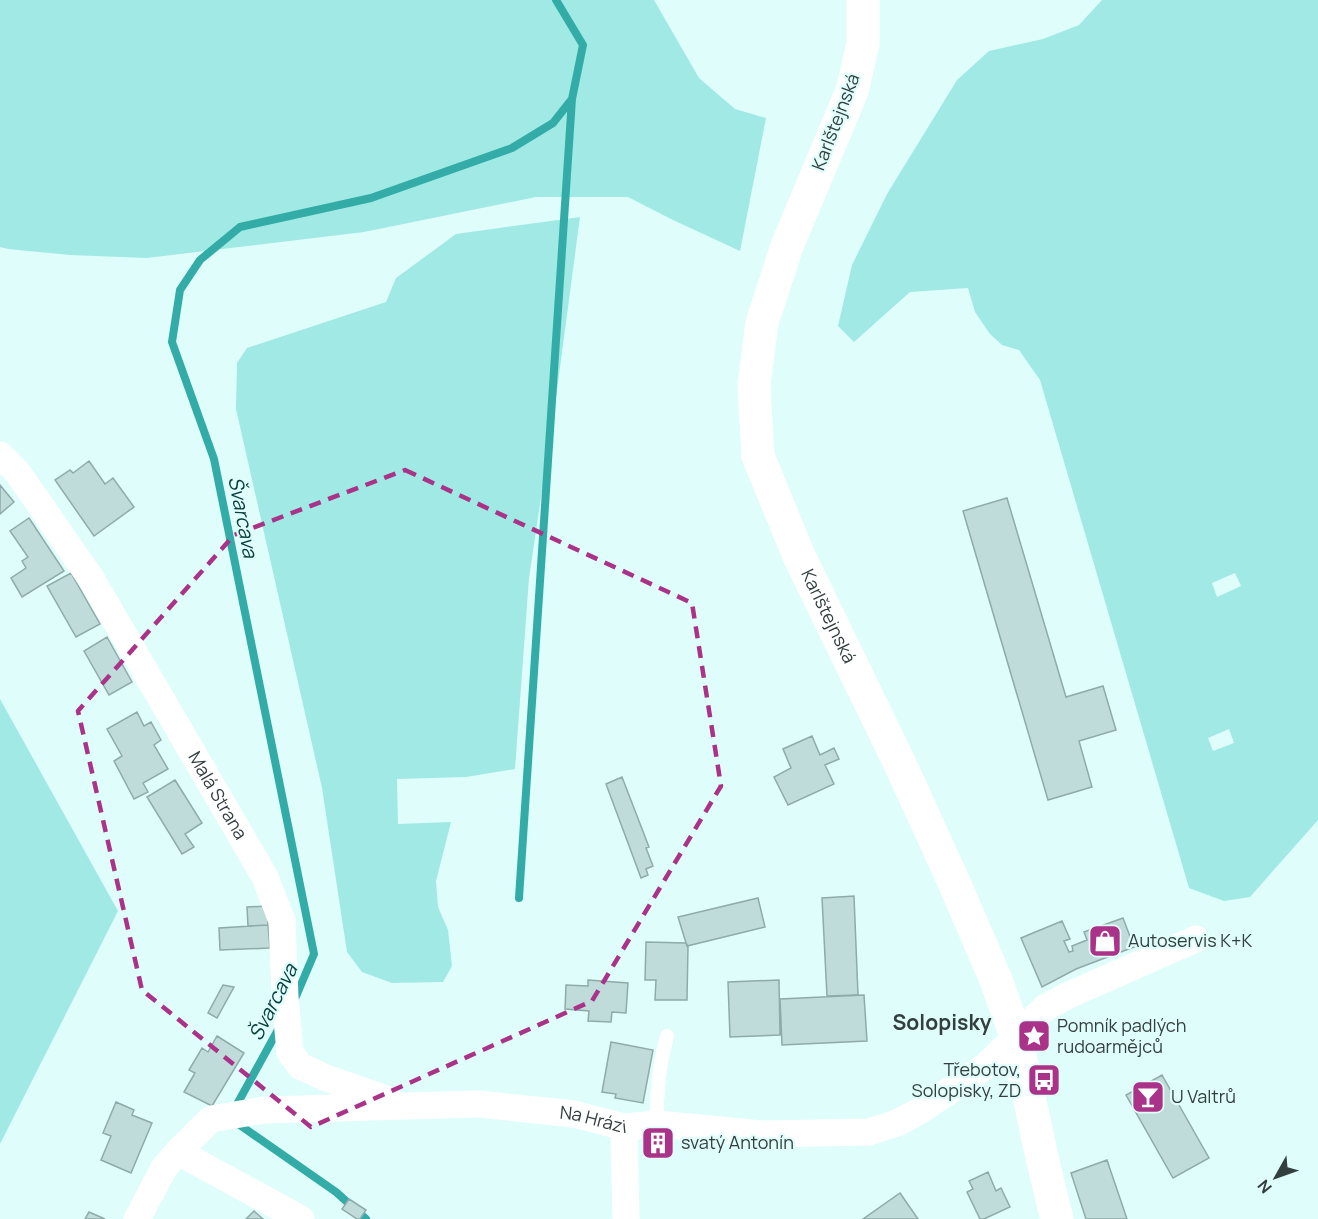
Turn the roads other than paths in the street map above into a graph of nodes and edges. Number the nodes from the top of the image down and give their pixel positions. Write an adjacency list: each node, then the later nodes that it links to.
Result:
1 (863, 0): 5 (street, Karlštejnská)
2 (0, 455): 6 (street, Malá Strana)
3 (1196, 939): 5 (street, Na Hrázi)
4 (667, 1036): 7 (lane)
5 (1016, 1036): 7 (street, Na Hrázi); 13 (street, Karlštejnská)
6 (407, 1107): 8 (street, Na Hrázi); 9 (street, Na Hrázi)
7 (657, 1124): 8 (street, Na Hrázi)
8 (624, 1127): 12 (street)
9 (178, 1152): 10 (street); 11 (street)
10 (137, 1219)
11 (301, 1219)
12 (626, 1219)
13 (1057, 1219)

